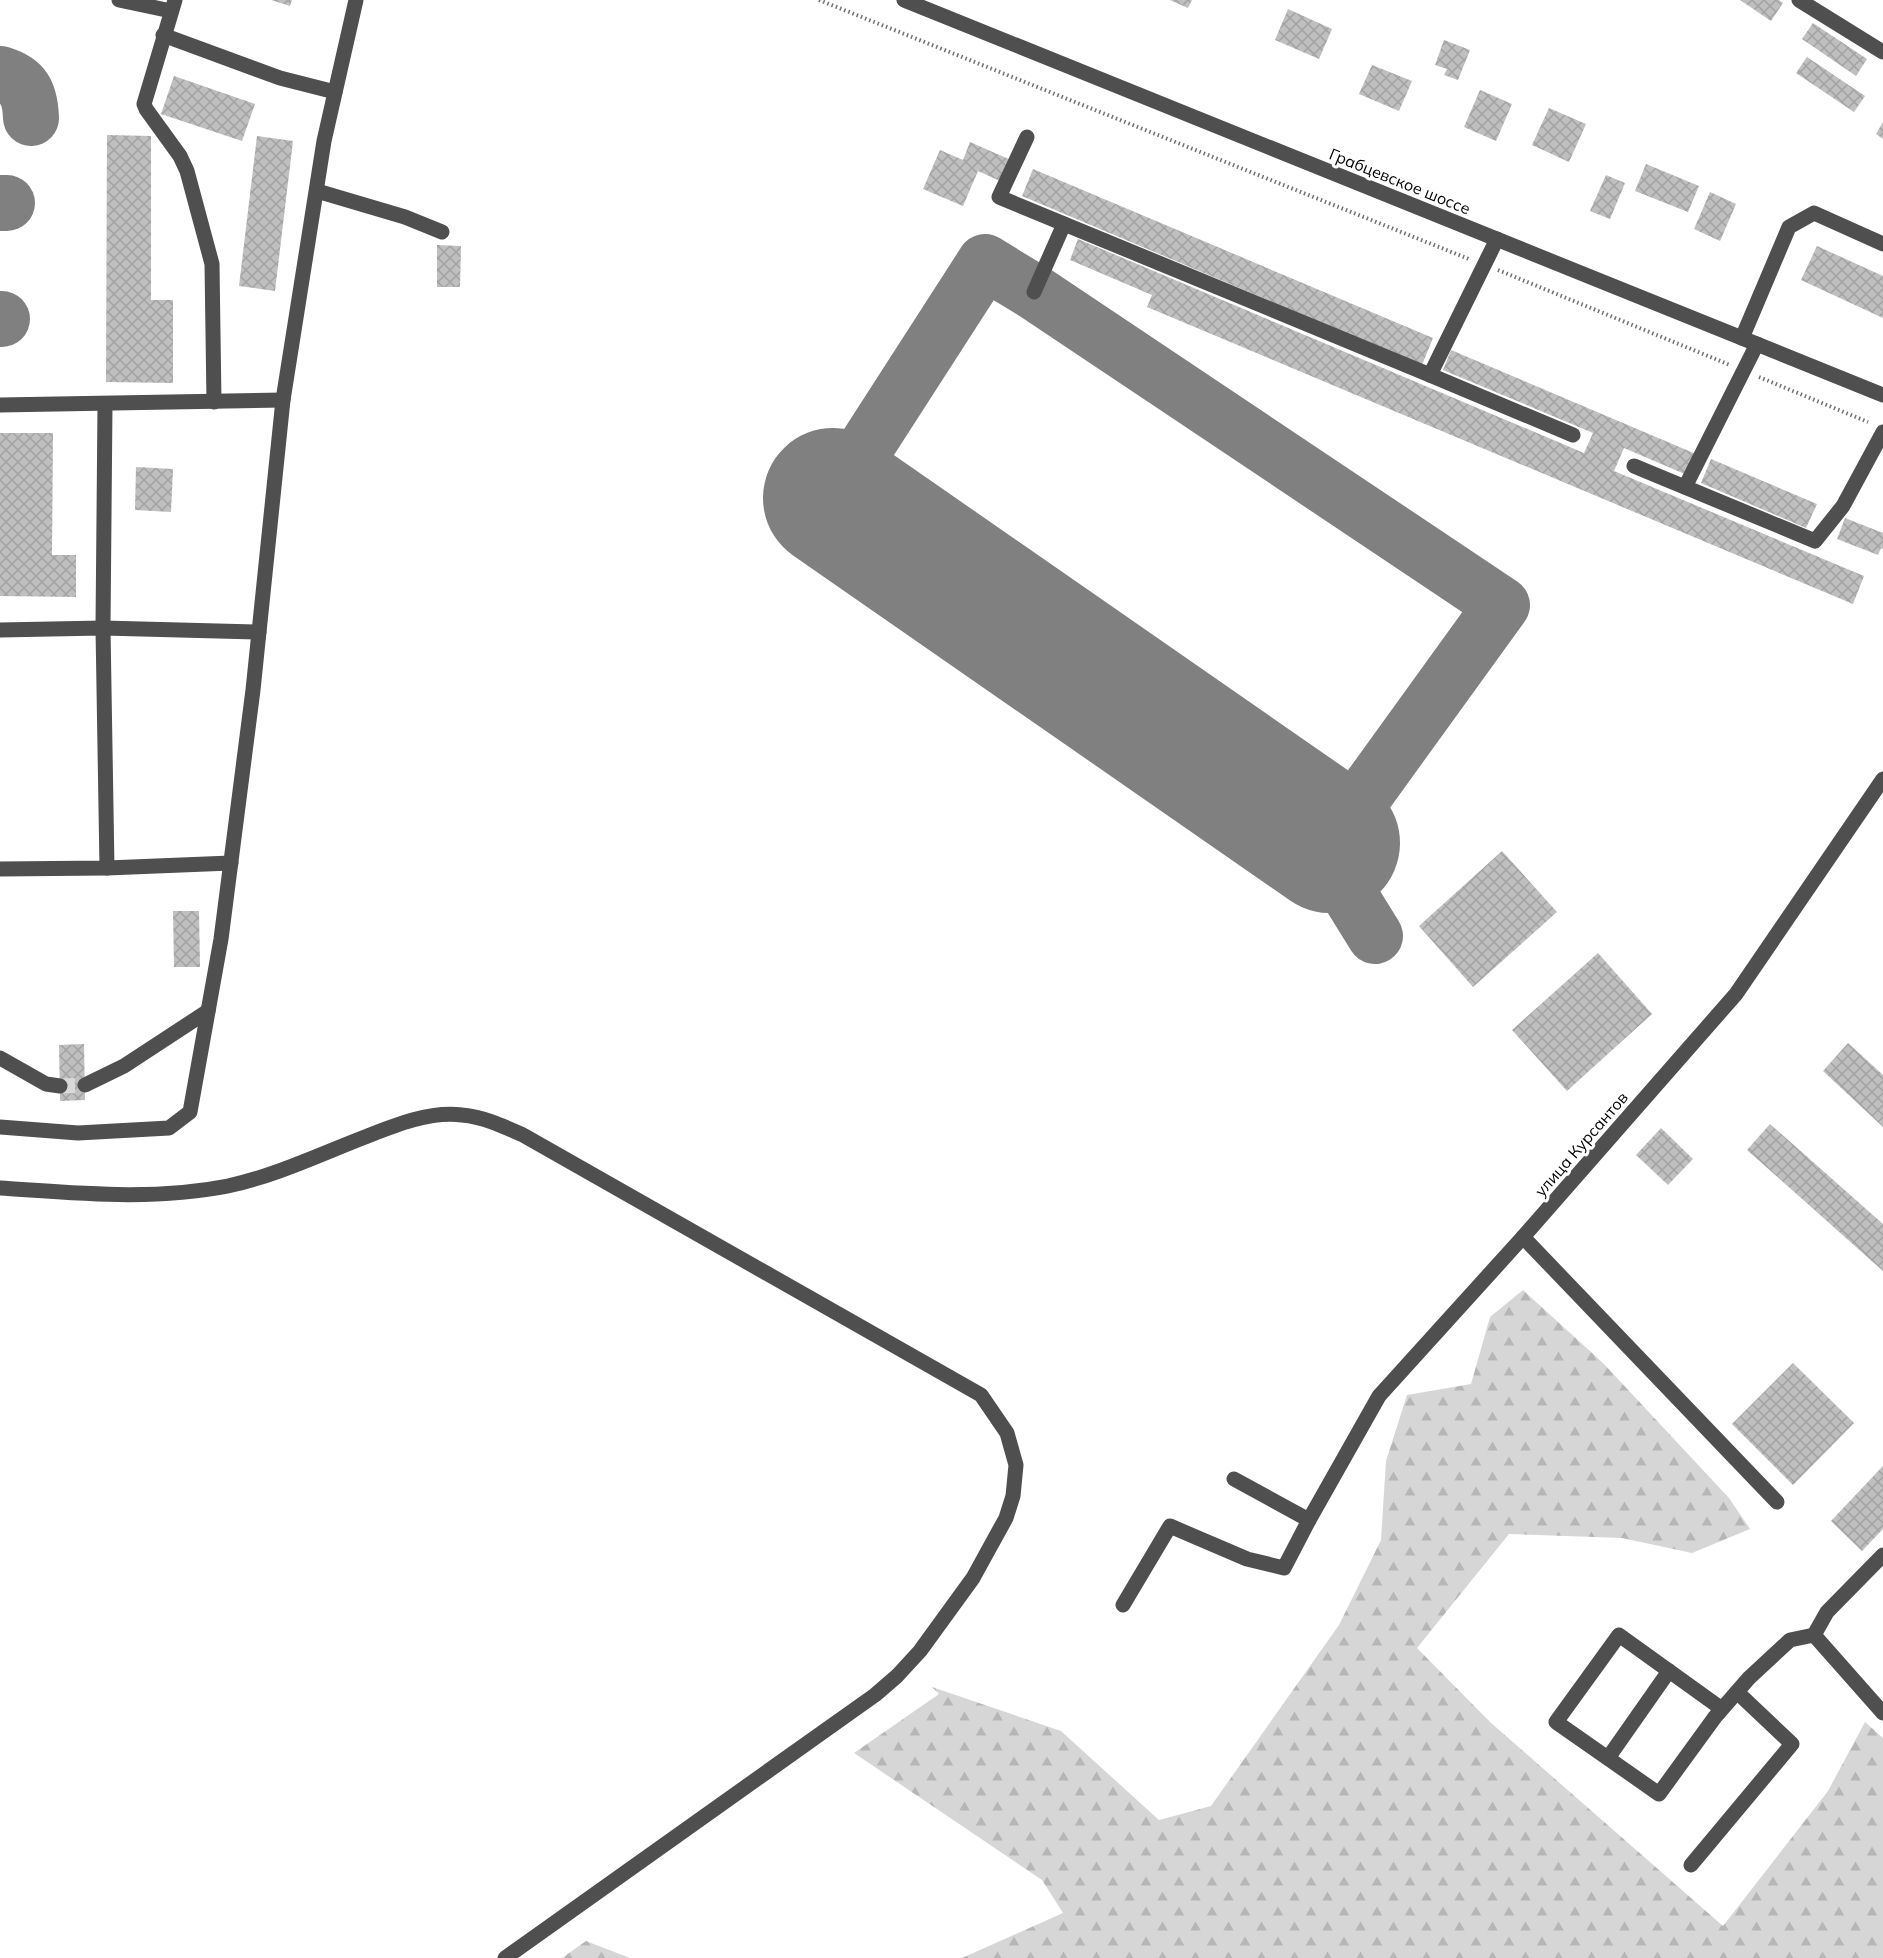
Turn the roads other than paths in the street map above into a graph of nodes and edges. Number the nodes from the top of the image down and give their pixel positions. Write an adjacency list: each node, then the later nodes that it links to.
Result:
1 (119, 0): 5 (street)
2 (356, 0): 8 (street)
3 (904, 0): 13 (street, Грабцевское шоссе)
4 (1799, 0): 7 (street)
5 (173, 5): 6 (street)
6 (163, 35): 8 (street); 20 (street)
7 (1883, 52)
8 (335, 92): 10 (street)
9 (1028, 137): 11 (street)
10 (317, 191): 12 (street); 19 (street)
11 (1064, 224): 15 (street); 17 (street)
12 (442, 232)
13 (1497, 239): 16 (street, Грабцевское шоссе); 17 (street)
14 (1883, 244): 16 (street)
15 (1034, 292)
16 (1750, 341): 18 (street, Грабцевское шоссе); 26 (street)
17 (1430, 375): 24 (street)
18 (1883, 395)
19 (283, 400): 20 (street); 29 (street)
20 (214, 402): 21 (street)
21 (105, 404): 22 (street); 27 (street)
22 (0, 405)
23 (1878, 428): 26 (street)
24 (1573, 435)
25 (1634, 466): 26 (street)
26 (1685, 487)
27 (103, 628): 28 (street); 29 (street); 32 (street)
28 (0, 630)
29 (259, 632): 31 (street)
30 (1883, 779): 40 (street, улица Курсантов)
31 (231, 863): 32 (street); 34 (street)
32 (107, 868): 33 (street)
33 (0, 869)
34 (208, 1011): 36 (street); 38 (street)
35 (0, 1058): 37 (street)
36 (85, 1085)
37 (60, 1086)
38 (0, 1127)
39 (0, 1188): 53 (street)
40 (1523, 1237): 42 (street); 43 (street, улица Курсантов)
41 (1234, 1479): 43 (street)
42 (1777, 1502)
43 (1309, 1520): 45 (street, улица Курсантов)
44 (1883, 1555): 46 (street)
45 (1123, 1605)
46 (1814, 1635): 48 (street); 50 (street)
47 (1669, 1671): 49 (street); 51 (street); 51 (street)
48 (1737, 1692): 49 (street); 52 (street)
49 (1722, 1709): 51 (street)
50 (1883, 1713)
51 (1608, 1758)
52 (1691, 1865)
53 (505, 1958)

